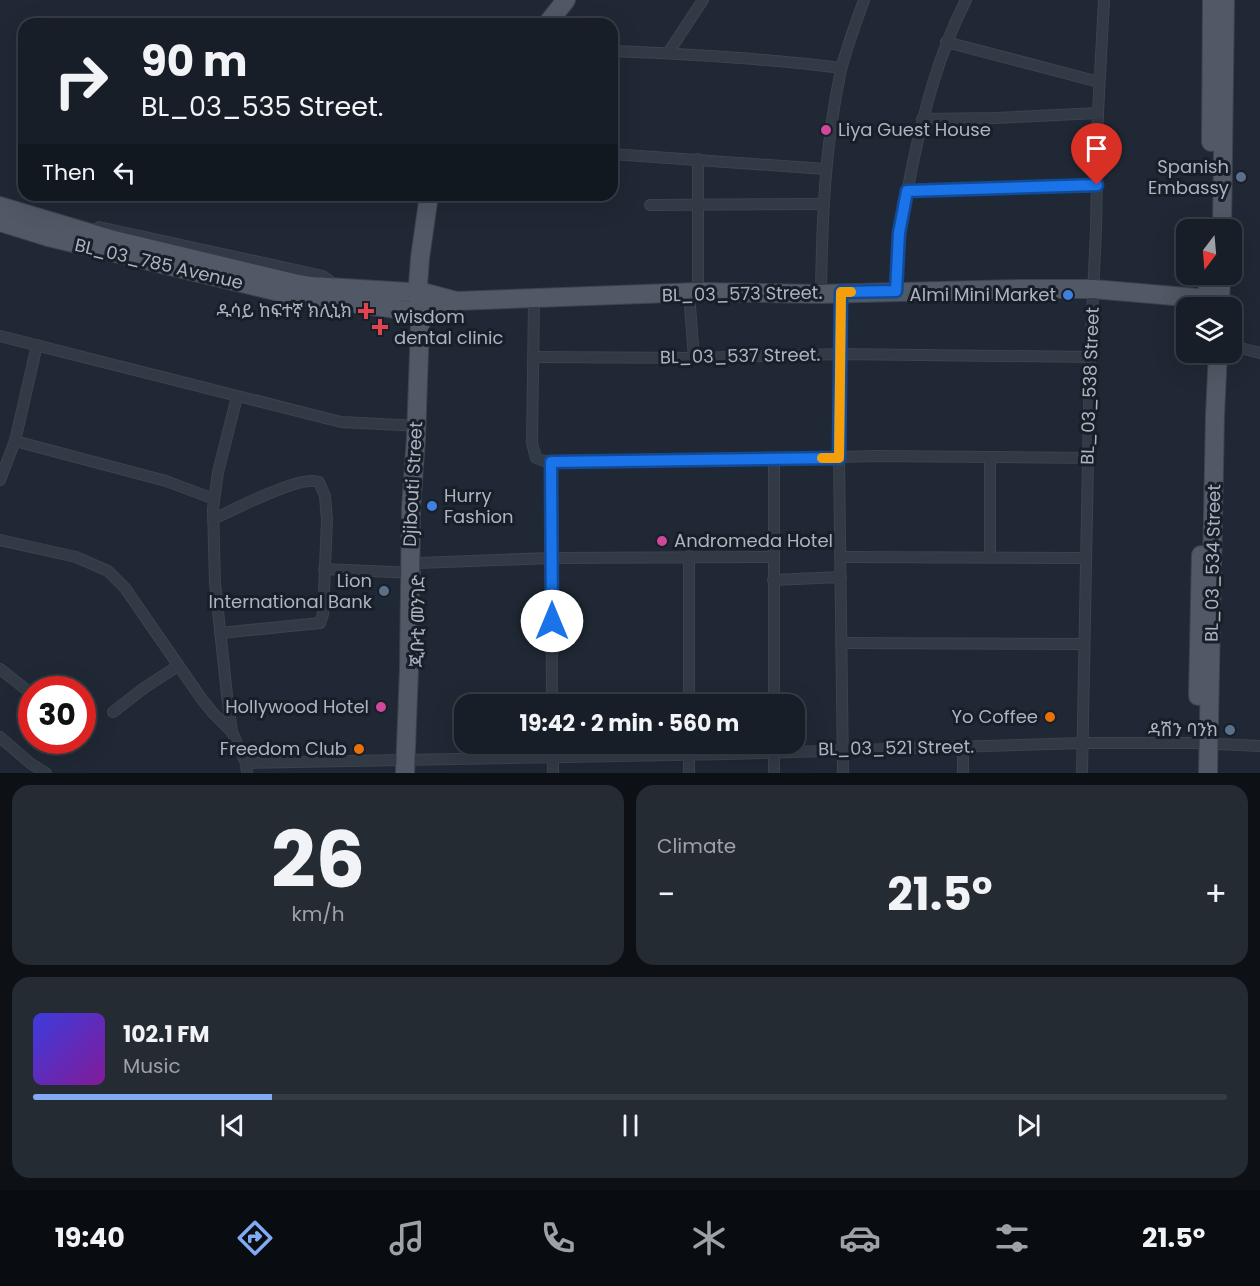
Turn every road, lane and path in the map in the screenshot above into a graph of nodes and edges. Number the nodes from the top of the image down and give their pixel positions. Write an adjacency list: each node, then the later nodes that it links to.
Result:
1 (558, 0): 9 (main road)
2 (566, 0): 10 (main road)
3 (703, 0): 13 (street)
4 (864, 0): 14 (street)
5 (966, 0): 11 (street)
6 (1104, 0): 16 (street, BL_03_538 Street)
7 (1212, 0): 15 (main road)
8 (1225, 0): 15 (main road)
9 (544, 18)
10 (552, 18)
11 (946, 42): 16 (street); 18 (street)
12 (618, 51): 13 (street)
13 (668, 53): 14 (street)
14 (842, 68): 21 (street)
15 (1218, 79): 30 (main road); 31 (main road)
16 (1099, 82): 17 (street, BL_03_538 Street)
17 (1098, 113): 18 (street); 22 (street, BL_03_538 Street)
18 (922, 119): 23 (street)
19 (618, 154): 20 (street)
20 (698, 159): 21 (street); 27 (street)
21 (826, 169): 28 (street)
22 (1097, 185): 23 (street); 35 (street, BL_03_538 Street)
23 (907, 191): 36 (street)
24 (428, 201): 33 (main road)
25 (435, 201): 33 (main road)
26 (0, 204): 34 (main road, BL_03_785 Avenue)
27 (698, 204): 28 (street); 29 (street); 37 (street)
28 (822, 204): 40 (street)
29 (650, 205)
30 (1211, 219)
31 (1222, 219)
32 (0, 222): 44 (main road, BL_03_785 Avenue)
33 (423, 266): 34 (main road); 39 (main road)
34 (373, 290): 39 (main road, BL_03_785 Avenue)
35 (1093, 290): 36 (main road, BL_03_573 Street.); 42 (main road, BL_03_573 Street.); 51 (street, BL_03_538 Street)
36 (896, 291): 38 (main road, BL_03_573 Street.)
37 (694, 292): 40 (main road, BL_03_573 Street.); 41 (main road, BL_03_573 Street.); 52 (street)
38 (841, 292): 40 (main road, BL_03_573 Street.); 49 (street)
39 (422, 293): 43 (main road, BL_03_785 Avenue); 44 (main road)
40 (821, 294)
41 (534, 299): 43 (main road, BL_03_573 Street.); 50 (street)
42 (1176, 300)
43 (456, 301): 44 (main road)
44 (423, 324): 56 (main road, Djibouti Street)
45 (0, 336): 46 (street)
46 (38, 345): 55 (street); 57 (street)
47 (1242, 348): 48 (street)
48 (1260, 352)
49 (840, 354): 51 (street, BL_03_537 Street.); 52 (street, BL_03_537 Street.); 59 (street)
50 (534, 357): 52 (street, BL_03_537 Street.); 62 (street)
51 (1090, 357): 60 (street, BL_03_538 Street)
52 (694, 358)
53 (1206, 363): 67 (main road, BL_03_534 Street)
54 (1217, 363): 67 (main road, BL_03_534 Street)
55 (237, 397): 56 (street); 65 (street)
56 (420, 426): 76 (main road, Djibouti Street)
57 (15, 441): 63 (street); 65 (street)
58 (990, 457): 59 (street); 60 (street); 72 (street)
59 (839, 458): 61 (street); 71 (street)
60 (1088, 458): 74 (street, BL_03_538 Street)
61 (774, 459): 62 (street); 70 (street)
62 (551, 462): 73 (street)
63 (2, 467): 64 (street)
64 (0, 480)
65 (214, 499): 66 (street)
66 (213, 519): 75 (street); 79 (street)
67 (1207, 536): 92 (main road, BL_03_534 Street)
68 (0, 540): 82 (street)
69 (689, 556): 70 (street); 73 (street); 86 (street)
70 (773, 557): 78 (street)
71 (841, 557): 72 (street); 77 (street)
72 (990, 557): 74 (street)
73 (551, 558): 76 (street); 85 (street)
74 (1086, 558): 81 (street, BL_03_538 Street)
75 (324, 569): 76 (street); 79 (street)
76 (416, 570): 102 (main road, ጂቡቲ መንገድ)
77 (842, 578): 78 (street); 80 (street)
78 (774, 580): 87 (street)
79 (220, 633): 89 (street)
80 (842, 642): 81 (street); 96 (street)
81 (1084, 644): 91 (street, BL_03_538 Street)
82 (178, 666): 88 (street); 89 (street)
83 (0, 669): 84 (street)
84 (18, 683)
85 (552, 694)
86 (689, 694)
87 (774, 694)
88 (113, 712)
89 (232, 732): 103 (street)
90 (0, 737): 104 (street)
91 (1083, 743): 92 (street, BL_03_521 Street.); 94 (street, BL_03_521 Street.); 110 (street, BL_03_538 Street)
92 (1203, 743): 93 (street, BL_03_521 Street.); 111 (main road, BL_03_534 Street); 112 (main road, BL_03_534 Street)
93 (1260, 746)
94 (963, 747): 96 (street, BL_03_521 Street.); 109 (street)
95 (805, 749): 96 (street, BL_03_521 Street.)
96 (843, 750): 108 (street)
97 (553, 754): 101 (street)
98 (613, 754): 101 (street, BL_03_521 Street.)
99 (689, 754): 106 (street)
100 (774, 754): 107 (street)
101 (553, 758): 102 (street, BL_03_521 Street.); 105 (street)
102 (410, 766): 103 (street, BL_03_521 Street.)
103 (246, 768)
104 (46, 773)
105 (553, 773)
106 (689, 773)
107 (774, 773)
108 (843, 773)
109 (963, 773)
110 (1082, 773)
111 (1196, 773)
112 (1208, 773)

